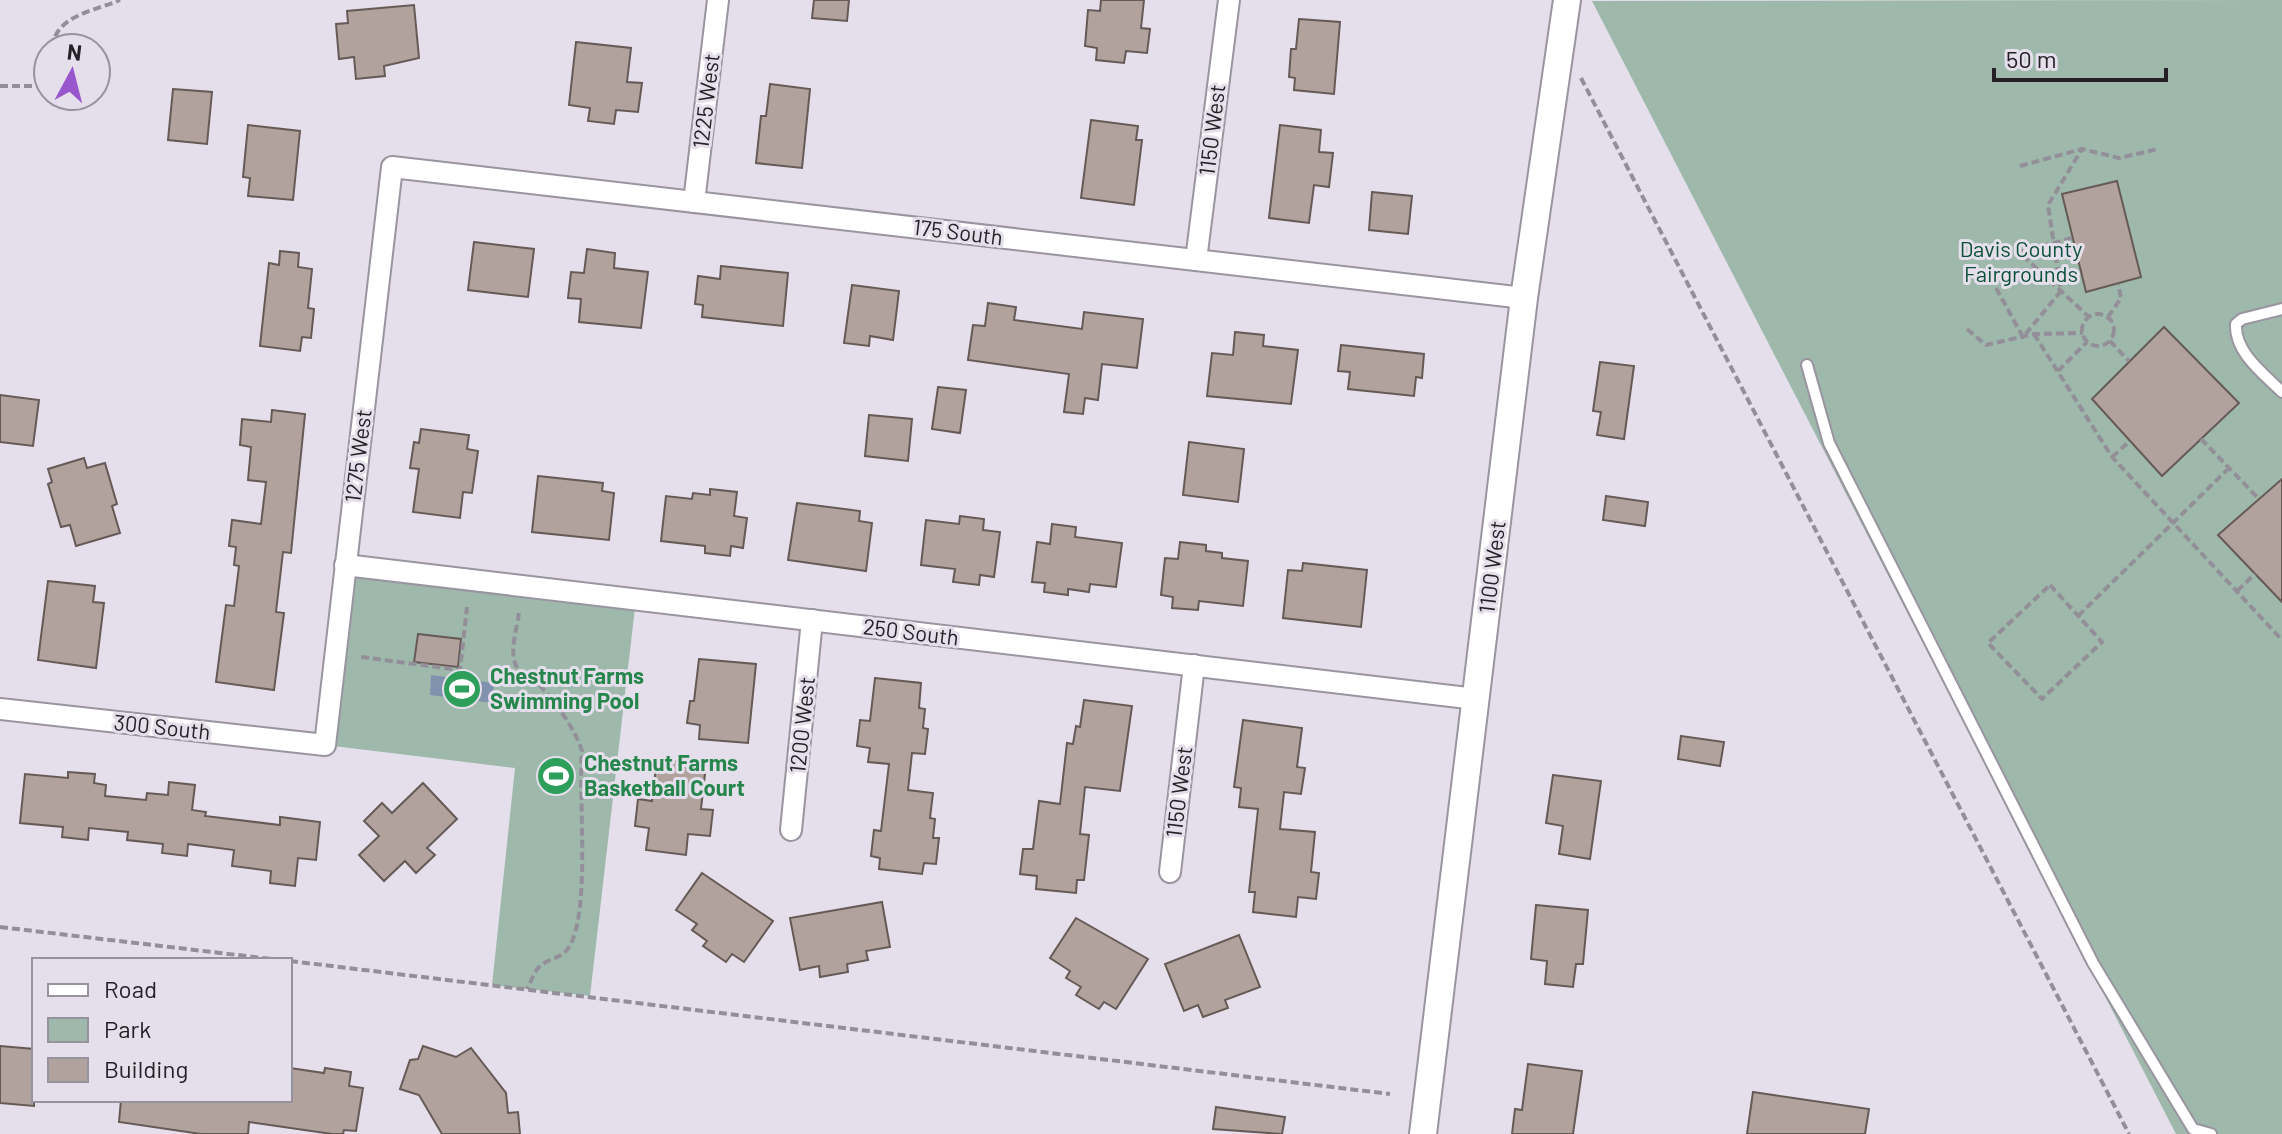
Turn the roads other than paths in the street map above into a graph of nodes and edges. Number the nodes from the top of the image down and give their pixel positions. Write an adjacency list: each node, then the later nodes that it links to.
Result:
1 (718, 0): 5 (street, 1225 West)
2 (1229, 0): 6 (street, 1150 West)
3 (1567, 0): 7 (street, 1100 West)
4 (392, 167): 5 (street, 175 South); 11 (street, 1275 West)
5 (694, 202): 6 (street, 175 South)
6 (1196, 260): 7 (street, 175 South)
7 (1524, 298): 14 (street, 1100 West)
8 (2282, 309): 10 (lane)
9 (1807, 365): 20 (lane)
10 (2282, 392)
11 (345, 565): 12 (street, 250 South); 16 (street, 1275 West)
12 (812, 620): 13 (street, 250 South); 17 (street, 1200 West)
13 (1194, 665): 14 (street, 250 South); 18 (street, 1150 West)
14 (1476, 699): 19 (street, 1100 West)
15 (0, 709): 16 (street, 300 South)
16 (325, 745)
17 (791, 830)
18 (1170, 872)
19 (1423, 1134)
20 (2211, 1134)

